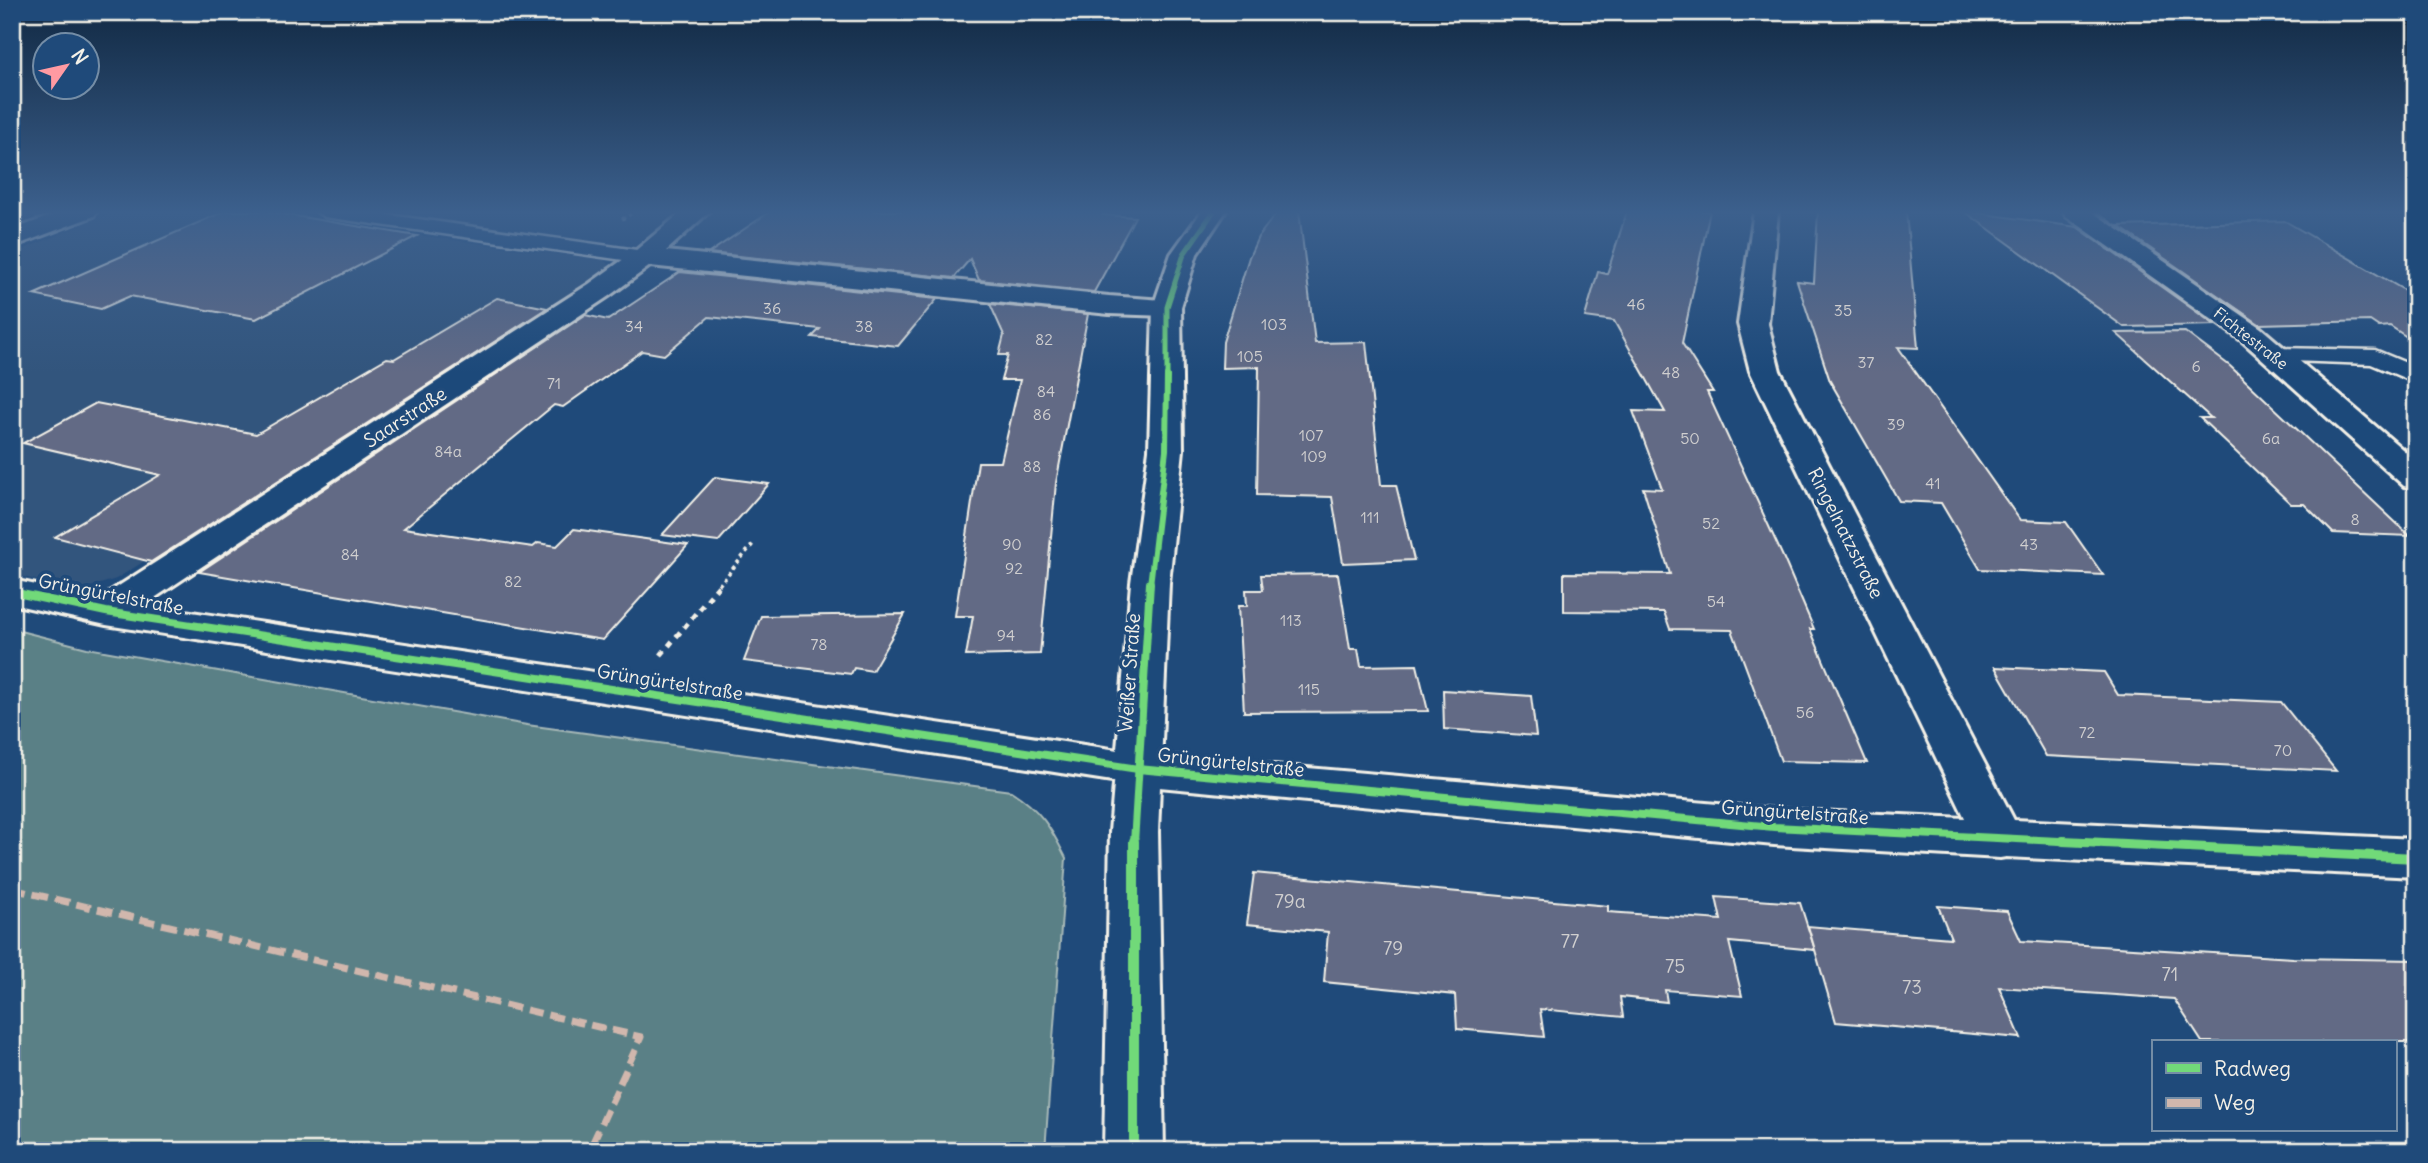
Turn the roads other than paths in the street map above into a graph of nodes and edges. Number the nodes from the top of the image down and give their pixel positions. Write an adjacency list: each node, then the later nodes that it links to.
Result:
1 (633, 265): 11 (street, Saarstraße)
2 (724, 265): 6 (street)
3 (1180, 265): 6 (street, Weißer Straße)
4 (1760, 265): 13 (street, Ringelnatzstraße)
5 (2153, 265): 7 (street, Fichtestraße)
6 (1167, 307): 12 (street, Weißer Straße)
7 (2274, 355): 8 (lane); 9 (street, Fichtestraße)
8 (2416, 376)
9 (2416, 479)
10 (12, 592): 11 (street, Grüngürtelstraße)
11 (106, 612): 12 (street, Grüngürtelstraße)
12 (1138, 769): 13 (street, Grüngürtelstraße); 15 (street, Weißer Straße)
13 (2000, 840): 14 (street, Grüngürtelstraße)
14 (2416, 858)
15 (1134, 1151)

